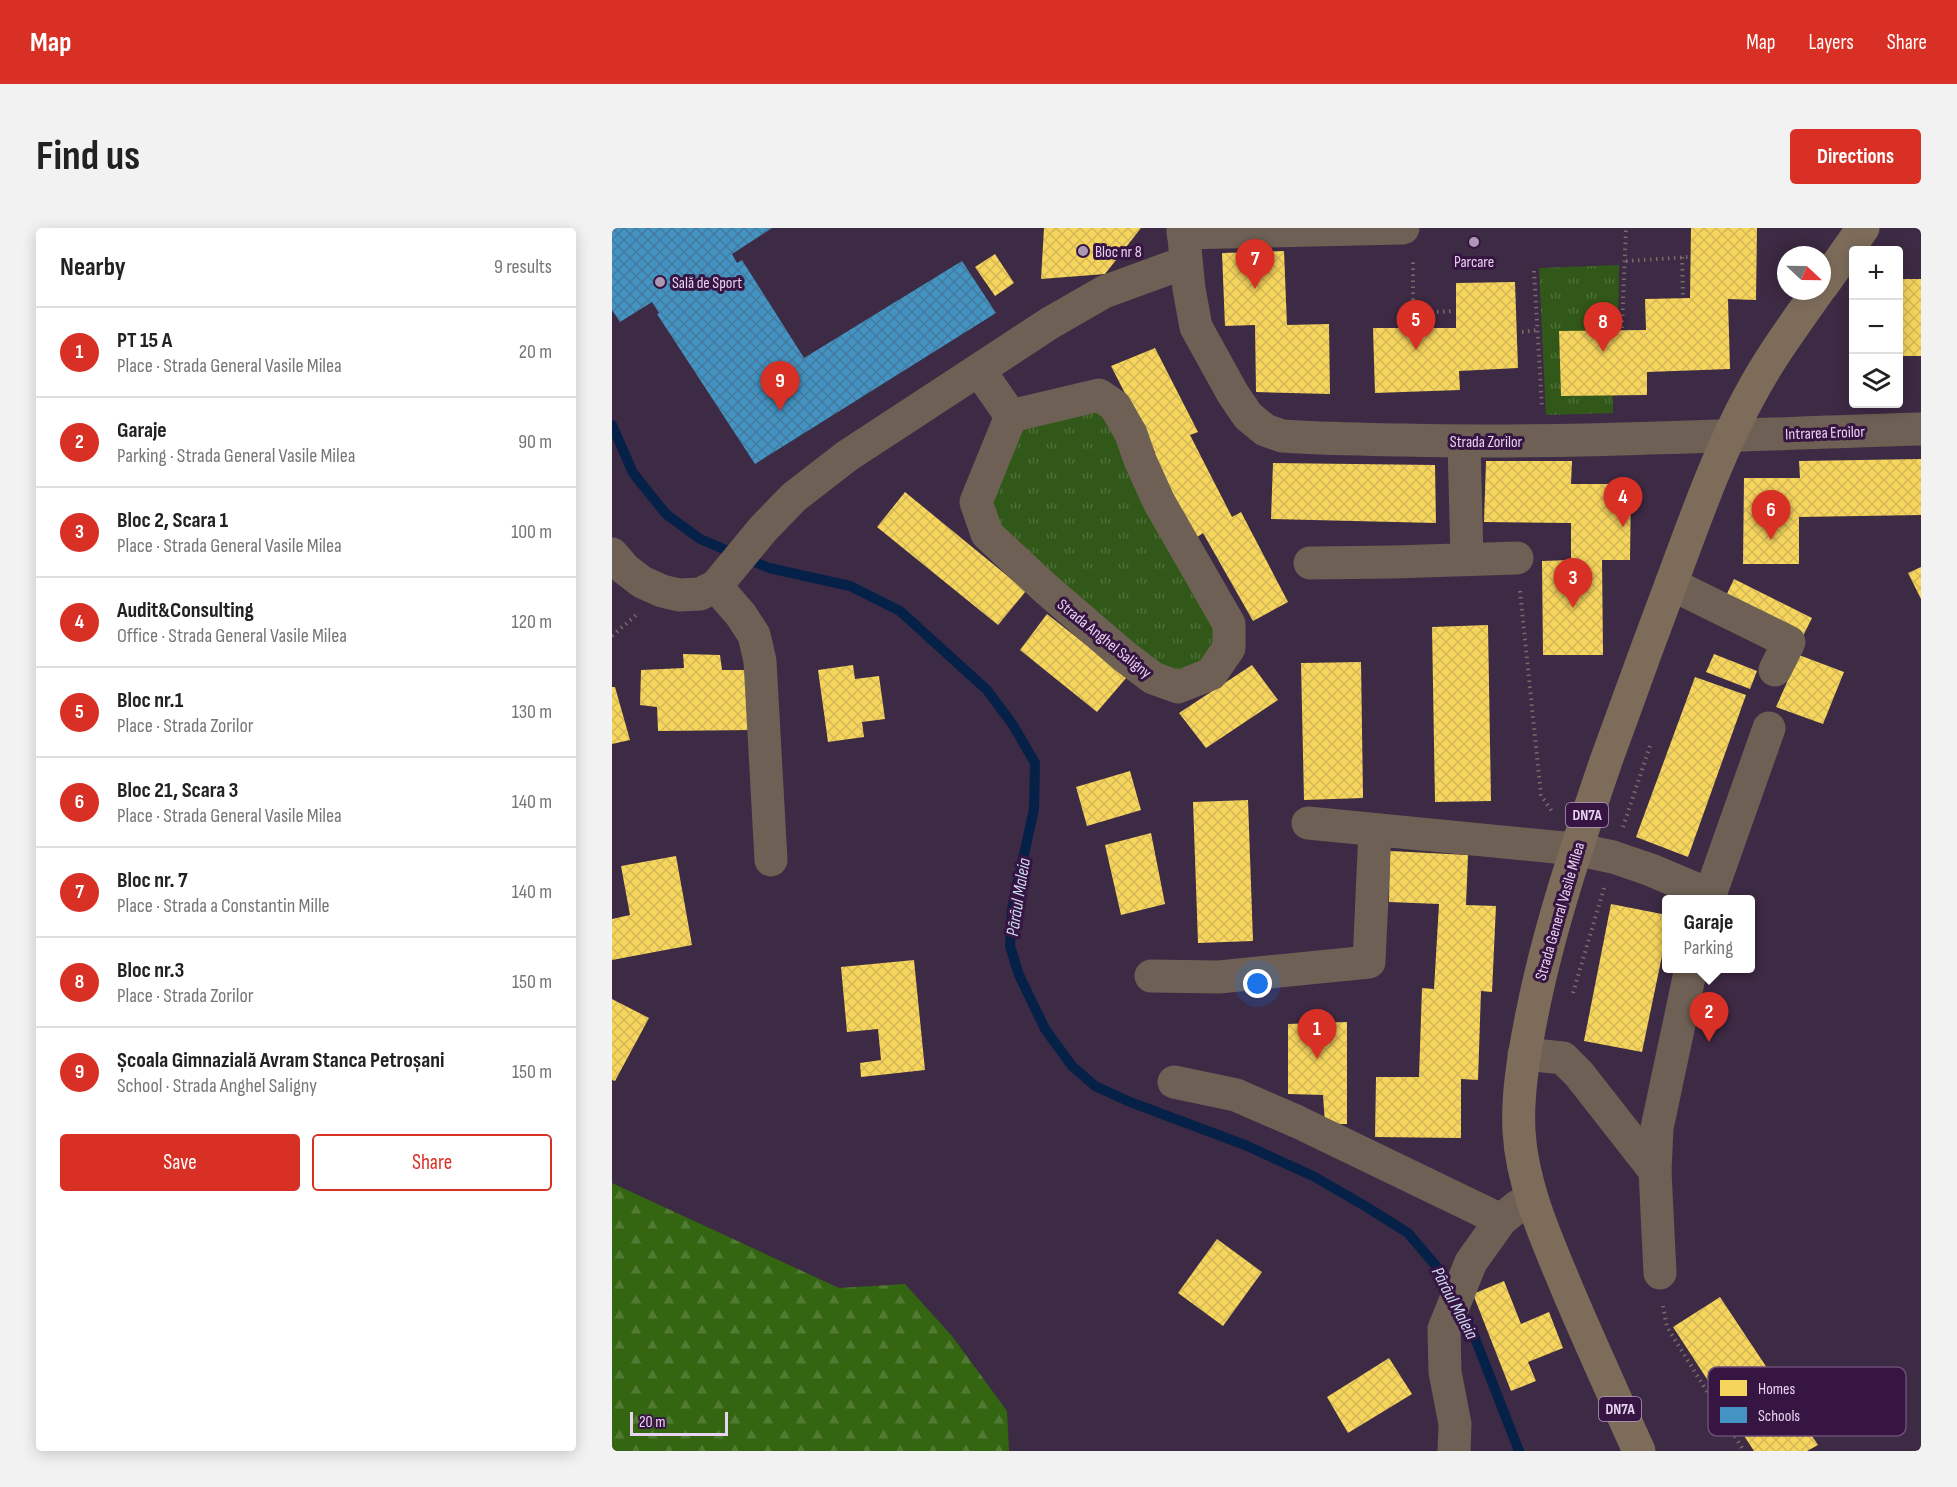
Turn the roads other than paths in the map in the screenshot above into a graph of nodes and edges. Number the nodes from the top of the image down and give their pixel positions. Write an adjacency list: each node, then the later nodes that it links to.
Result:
1 (1863, 228): 4 (main road)
2 (1408, 239): 3 (street)
3 (1184, 241): 6 (street); 10 (street, Strada Zorilor)
4 (1831, 273)
5 (1812, 300): 9 (main road, Strada General Vasile Milea / DN7A)
6 (979, 370): 7 (street); 15 (street)
7 (1011, 416): 7 (street, Strada Anghel Saligny)
8 (1921, 429): 9 (street, Intrarea Eroilor)
9 (1729, 435): 10 (street, Strada Zorilor); 16 (main road, Strada General Vasile Milea / DN7A)
10 (1464, 442): 13 (street)
11 (612, 554): 15 (street)
12 (1516, 558): 13 (street)
13 (1467, 560): 14 (street)
14 (1310, 563)
15 (720, 581): 22 (street)
16 (1671, 584): 17 (street); 21 (main road, Strada General Vasile Milea / DN7A)
17 (1775, 670)
18 (1769, 728): 24 (street)
19 (1308, 823): 20 (street)
20 (1375, 830): 21 (street); 26 (street)
21 (1575, 849): 23 (street); 27 (main road, Strada General Vasile Milea / DN7A)
22 (771, 860)
23 (1706, 895)
24 (1711, 895)
25 (1690, 973): 29 (street)
26 (1151, 976)
27 (1524, 1054): 29 (street); 30 (main road, Strada General Vasile Milea / DN7A)
28 (1174, 1082): 31 (street)
29 (1655, 1171): 32 (street)
30 (1532, 1197): 31 (street); 34 (main road, Strada General Vasile Milea / DN7A)
31 (1501, 1220): 33 (street)
32 (1660, 1273)
33 (1454, 1451)
34 (1639, 1451)

